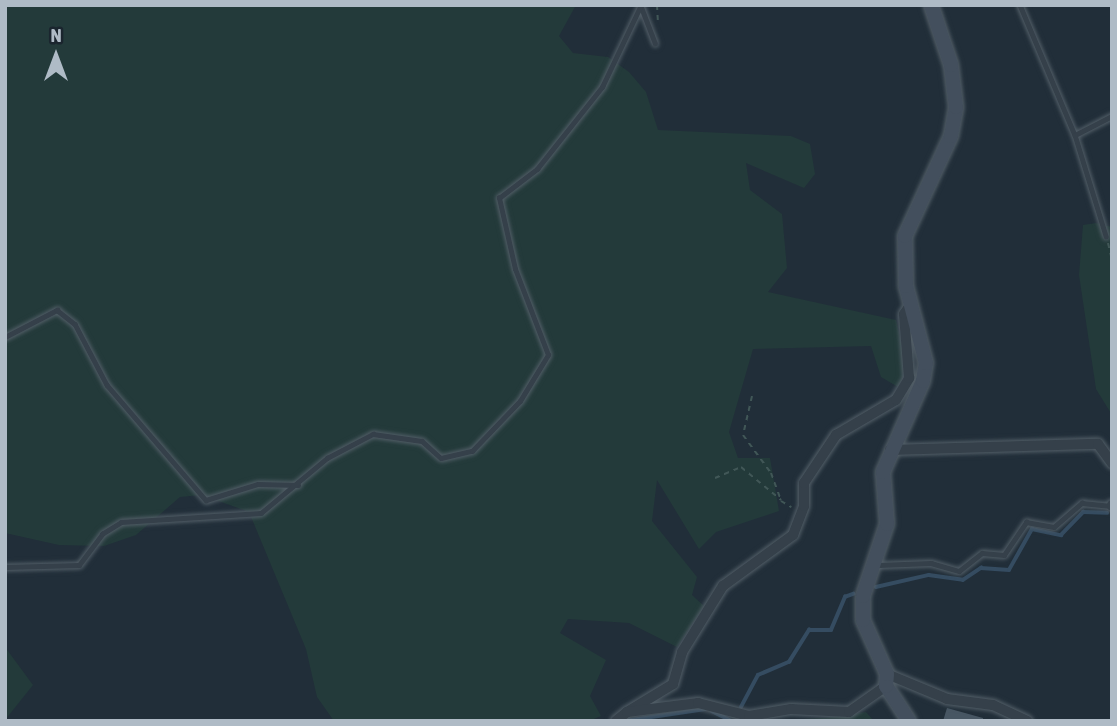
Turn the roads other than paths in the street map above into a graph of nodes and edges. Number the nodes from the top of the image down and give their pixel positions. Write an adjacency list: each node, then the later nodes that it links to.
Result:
1 (641, 5): 4 (lane); 12 (lane)
2 (930, 5): 8 (street)
3 (1020, 5): 6 (lane)
4 (654, 43)
5 (1112, 116): 6 (lane)
6 (1075, 135): 7 (lane)
7 (1106, 236)
8 (911, 304): 10 (street); 17 (street)
9 (5, 337): 12 (lane)
10 (890, 450): 11 (street); 14 (street)
11 (1112, 463)
12 (299, 485): 15 (lane)
13 (1112, 506): 14 (lane)
14 (873, 565): 16 (street)
15 (5, 568)
16 (886, 680): 17 (street); 19 (street); 20 (street)
17 (627, 712): 18 (street)
18 (616, 721)
19 (909, 721)
20 (1027, 721)

